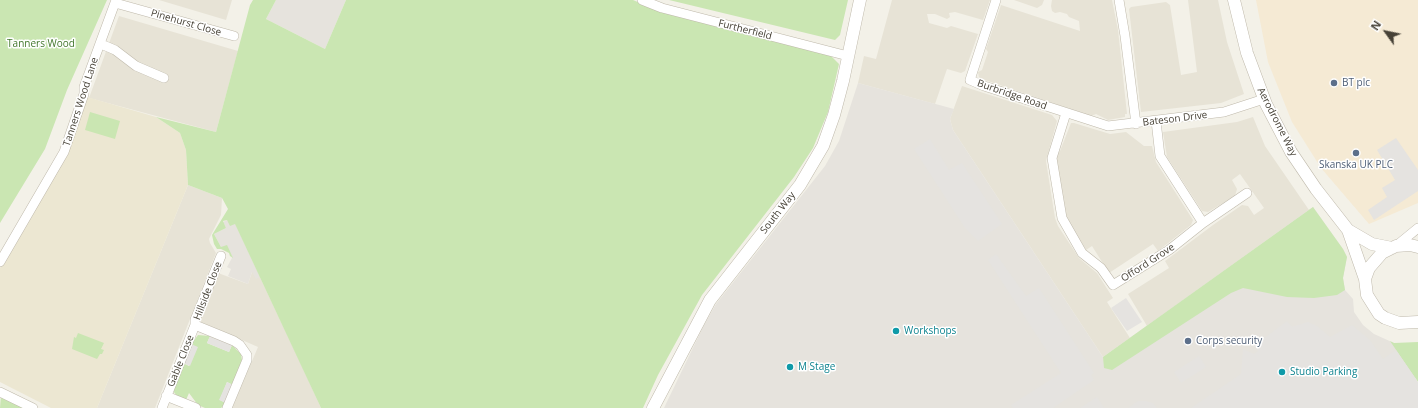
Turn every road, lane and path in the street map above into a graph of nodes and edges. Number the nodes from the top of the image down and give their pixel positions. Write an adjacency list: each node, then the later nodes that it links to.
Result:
1 (642, 0): 9 (street, Furtherfield)
2 (860, 0): 9 (street, South Way)
3 (996, 0): 12 (street, Burbridge Road)
4 (1119, 0): 14 (street, Bateson Drive)
5 (1234, 0): 11 (street, Aerodrome Way)
6 (116, 2): 7 (street, Pinehurst Close); 8 (street, Tanners Wood Lane)
7 (234, 36)
8 (101, 44): 10 (street); 22 (street, Tanners Wood Lane)
9 (848, 56): 32 (street, South Way)
10 (164, 78)
11 (1264, 100): 13 (street, Bateson Drive); 18 (street, Aerodrome Way)
12 (1066, 113): 14 (street, Burbridge Road); 16 (street, Offord Grove)
13 (1156, 121): 14 (street, Bateson Drive); 16 (street)
14 (1136, 124)
15 (1247, 193): 16 (street, Offord Grove)
16 (1203, 223)
17 (1418, 228): 19 (street)
18 (1348, 230): 19 (street, Aerodrome Way); 23 (street, Aerodrome Way)
19 (1394, 247): 20 (street, Aerodrome Way); 23 (street)
20 (1418, 247)
21 (221, 256): 25 (street, Hillside Close)
22 (0, 262)
23 (1365, 279): 24 (street, Aerodrome Way)
24 (1418, 322)
25 (195, 325): 27 (street, Gable Close); 31 (street, Gable Close)
26 (0, 392): 28 (street)
27 (166, 396): 29 (street, Gable Close); 30 (street, Gable Close)
28 (33, 408)
29 (162, 408)
30 (196, 408)
31 (227, 408)
32 (653, 408)

